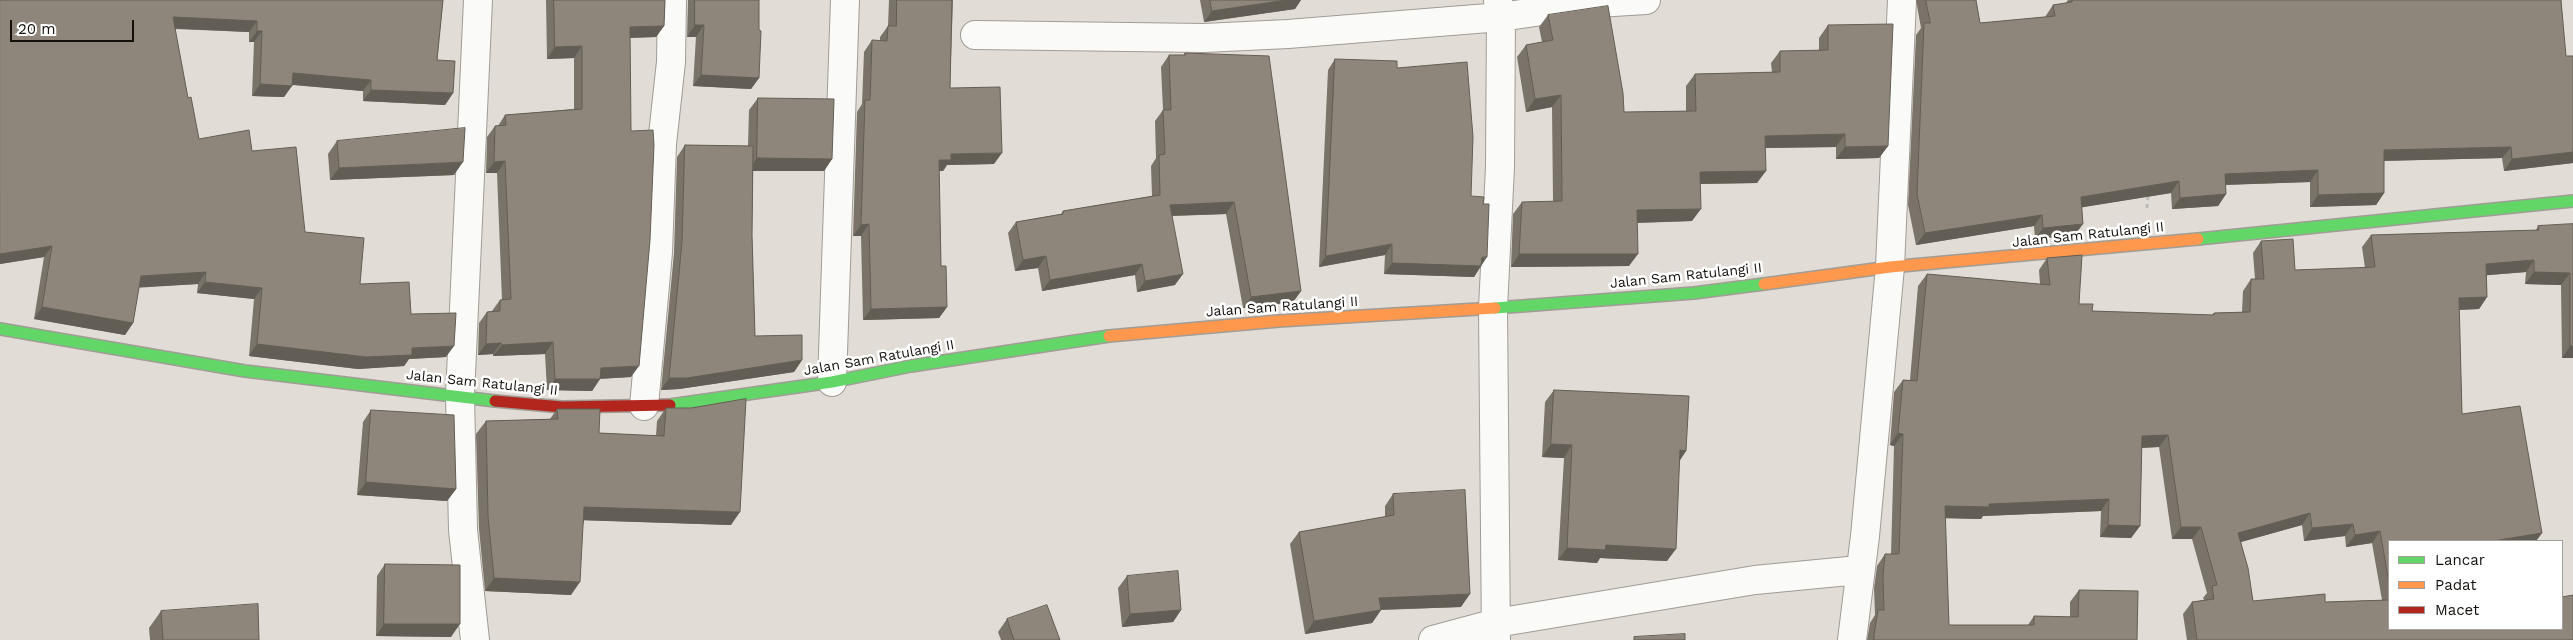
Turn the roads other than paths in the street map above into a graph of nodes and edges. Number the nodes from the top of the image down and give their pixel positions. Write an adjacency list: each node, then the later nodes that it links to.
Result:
1 (478, 0): 13 (street)
2 (672, 0): 14 (street)
3 (845, 0): 12 (street)
4 (1646, 0): 6 (street)
5 (1902, 0): 9 (street)
6 (1499, 9): 7 (street); 10 (street)
7 (975, 35)
8 (2573, 201): 9 (street, Jalan Sam Ratulangi II)
9 (1890, 267): 10 (street, Jalan Sam Ratulangi II); 15 (street)
10 (1493, 308): 12 (street, Jalan Sam Ratulangi II); 16 (street)
11 (0, 329): 13 (street, Jalan Sam Ratulangi II)
12 (832, 382): 14 (street, Jalan Sam Ratulangi II)
13 (460, 396): 14 (street, Jalan Sam Ratulangi II); 17 (street)
14 (644, 406)
15 (1859, 570): 16 (street); 19 (street)
16 (1496, 632): 18 (street)
17 (475, 640)
18 (1433, 640)
19 (1852, 640)

